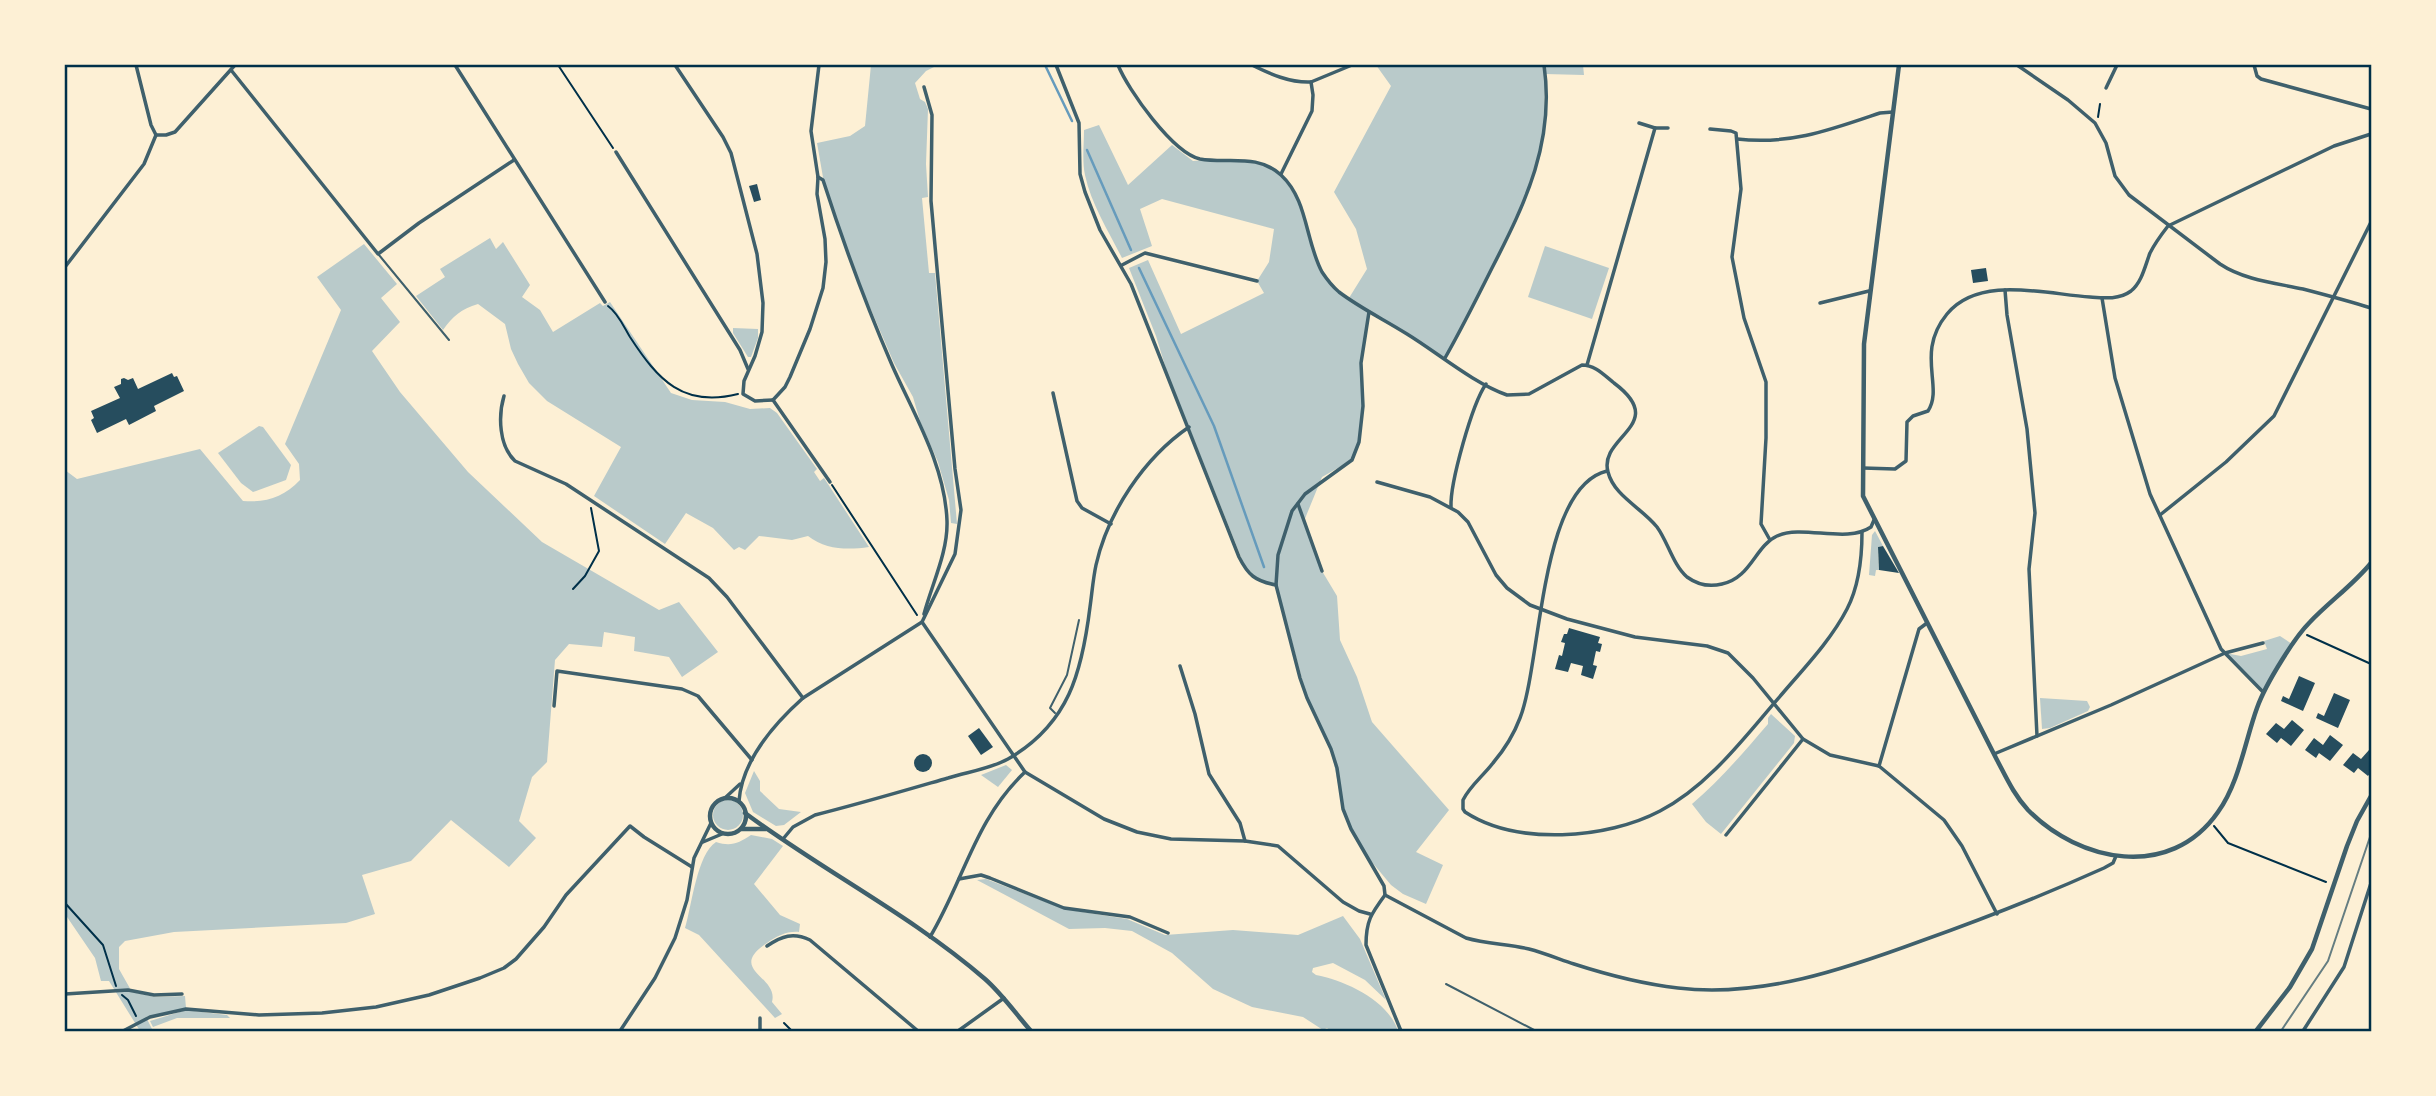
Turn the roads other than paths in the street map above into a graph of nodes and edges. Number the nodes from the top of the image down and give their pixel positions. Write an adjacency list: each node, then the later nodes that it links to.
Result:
1 (136, 65): 26 (street)
2 (235, 65): 15 (street)
3 (455, 65): 29 (street)
4 (675, 65): 49 (street)
5 (819, 65): 31 (street)
6 (1056, 65): 35 (street)
7 (1118, 65): 30 (street)
8 (1252, 65): 16 (street)
9 (1352, 65): 16 (street)
10 (1544, 65): 47 (street)
11 (1899, 65): 20 (street)
12 (2017, 65): 33 (street)
13 (2117, 65): 18 (street)
14 (2254, 65): 19 (street)
15 (231, 70): 26 (street); 34 (street)
16 (1311, 82): 30 (street)
17 (924, 87): 71 (street)
18 (2106, 88)
19 (2371, 109)
20 (1893, 113): 27 (street); 39 (street)
21 (1639, 123): 22 (street)
22 (1655, 128): 23 (street); 48 (street)
23 (1668, 128)
24 (1710, 129): 27 (street)
25 (2371, 134): 33 (street)
26 (156, 135): 36 (street)
27 (1738, 139): 65 (street)
28 (616, 152): 49 (street)
29 (514, 160): 34 (street); 42 (street)
30 (1281, 175): 45 (street)
31 (818, 177): 53 (street); 71 (street)
32 (2371, 222): 40 (street)
33 (2168, 226): 40 (street); 41 (street)
34 (378, 254): 46 (lane)
35 (1122, 265): 37 (street); 54 (street)
36 (65, 267)
37 (1257, 281)
38 (2005, 290): 41 (street); 55 (street); 81 (street)
39 (1870, 291): 43 (street); 55 (street)
40 (2335, 296): 44 (street); 61 (street)
41 (2102, 298): 61 (street)
42 (605, 302)
43 (1820, 303)
44 (2371, 308)
45 (1369, 312): 47 (street); 59 (street)
46 (449, 340)
47 (1445, 358): 50 (street)
48 (1587, 365): 50 (street); 56 (street)
49 (748, 369): 53 (street)
50 (1486, 384): 60 (street)
51 (1053, 393): 63 (street)
52 (504, 397): 77 (street)
53 (773, 400): 57 (street)
54 (1189, 427): 63 (street); 68 (street)
55 (1863, 468): 62 (street)
56 (1607, 471): 65 (street); 69 (street)
57 (830, 482)
58 (1377, 482): 60 (street)
59 (1297, 504): 67 (street); 68 (street)
60 (1451, 507): 69 (street)
61 (2159, 516): 74 (street)
62 (1874, 520): 64 (street); 72 (street)
63 (1111, 524): 80 (street)
64 (1862, 532): 65 (street); 78 (street)
65 (1770, 540)
66 (2371, 563): 76 (street)
67 (1322, 571)
68 (1276, 585): 105 (street)
69 (1540, 609): 78 (street); 78 (street)
70 (1079, 620): 80 (lane)
71 (922, 622): 77 (street); 84 (street)
72 (1927, 623): 83 (street); 86 (street)
73 (2263, 643): 74 (street)
74 (2225, 653): 76 (street); 81 (street)
75 (1180, 666): 99 (street)
76 (2263, 692): 101 (street)
77 (803, 698): 85 (street)
78 (1773, 704): 82 (street)
79 (554, 706): 85 (street)
80 (1057, 715): 84 (street)
81 (2037, 736): 83 (street)
82 (1803, 738): 86 (street); 97 (street)
83 (1994, 754): 101 (street)
84 (1013, 756): 87 (street); 98 (street)
85 (752, 760): 88 (street)
86 (1880, 766): 107 (street)
87 (1025, 772): 99 (street); 103 (street)
88 (742, 782): 90 (street); 91 (street)
89 (2371, 796): 124 (street)
90 (726, 797): 91 (street); 93 (street)
91 (739, 801): 92 (street)
92 (745, 813): 94 (street); 95 (street)
93 (711, 822): 96 (street); 100 (street)
94 (741, 829): 95 (street); 96 (street)
95 (767, 829): 98 (street)
96 (722, 834): 100 (street)
97 (1726, 835)
98 (782, 840): 109 (street)
99 (1244, 841): 106 (street)
100 (701, 843): 102 (street)
101 (2116, 856): 107 (street)
102 (692, 867): 116 (street); 117 (street)
103 (959, 879): 108 (street); 109 (street)
104 (2371, 883): 125 (street)
105 (1385, 895): 106 (street); 107 (street)
106 (1370, 914): 122 (street)
107 (1997, 914)
108 (1167, 933)
109 (930, 937): 114 (street)
110 (767, 946): 119 (street)
111 (1446, 984): 123 (lane)
112 (65, 994): 113 (street)
113 (182, 994)
114 (1004, 998): 120 (street); 121 (street)
115 (760, 1018): 118 (street)
116 (123, 1031)
117 (620, 1031)
118 (760, 1031)
119 (918, 1031)
120 (958, 1031)
121 (1031, 1031)
122 (1401, 1031)
123 (1536, 1031)
124 (2256, 1031)
125 (2303, 1031)

